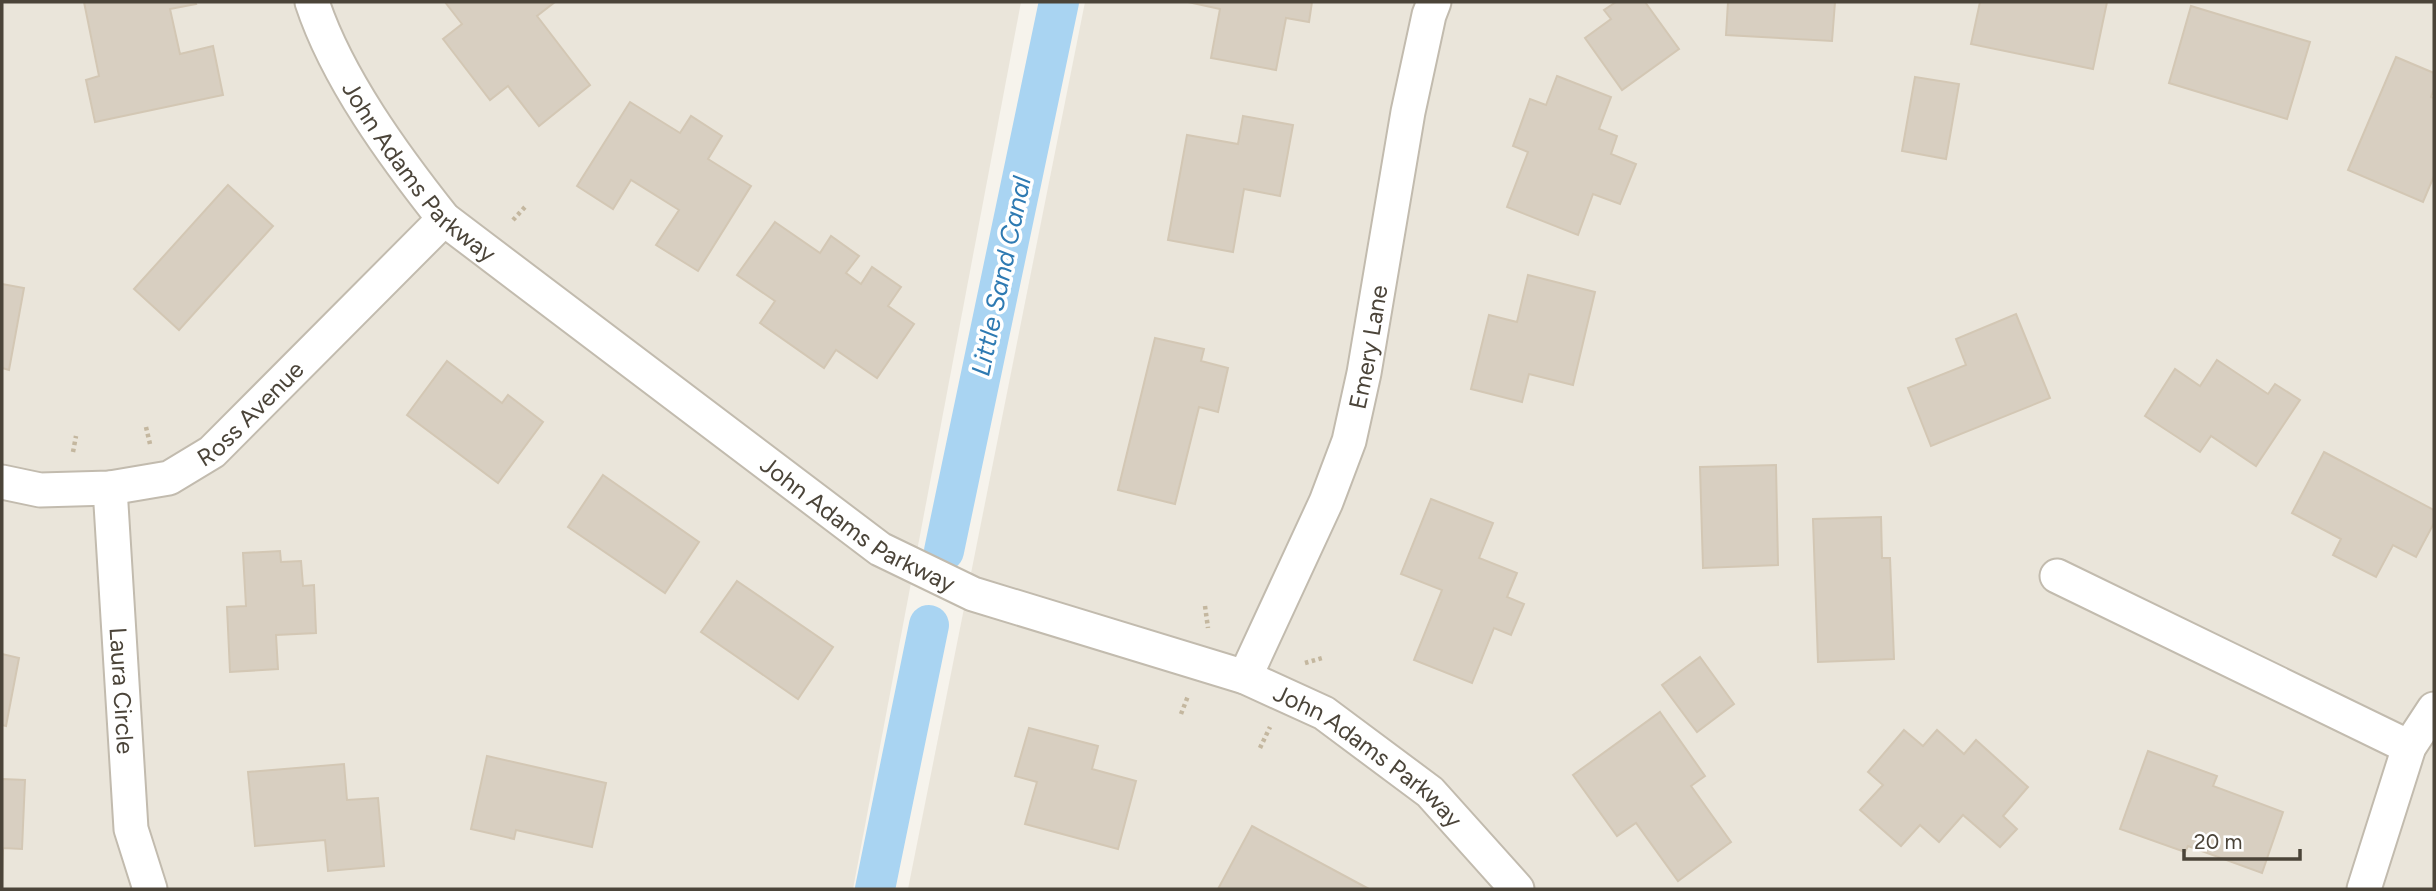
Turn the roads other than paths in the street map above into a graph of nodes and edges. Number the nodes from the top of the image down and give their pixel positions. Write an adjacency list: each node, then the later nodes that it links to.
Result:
1 (312, 2): 3 (street, John Adams Parkway)
2 (1434, 2): 7 (street, Emery Lane)
3 (444, 219): 5 (street, Ross Avenue); 7 (street, John Adams Parkway)
4 (2, 482): 5 (street, Ross Avenue)
5 (110, 488): 10 (street, Laura Circle)
6 (2057, 576): 9 (street)
7 (1245, 677): 11 (street, John Adams Parkway)
8 (2434, 709): 9 (street)
9 (2409, 747): 12 (street)
10 (150, 889)
11 (1517, 889)
12 (2364, 889)

